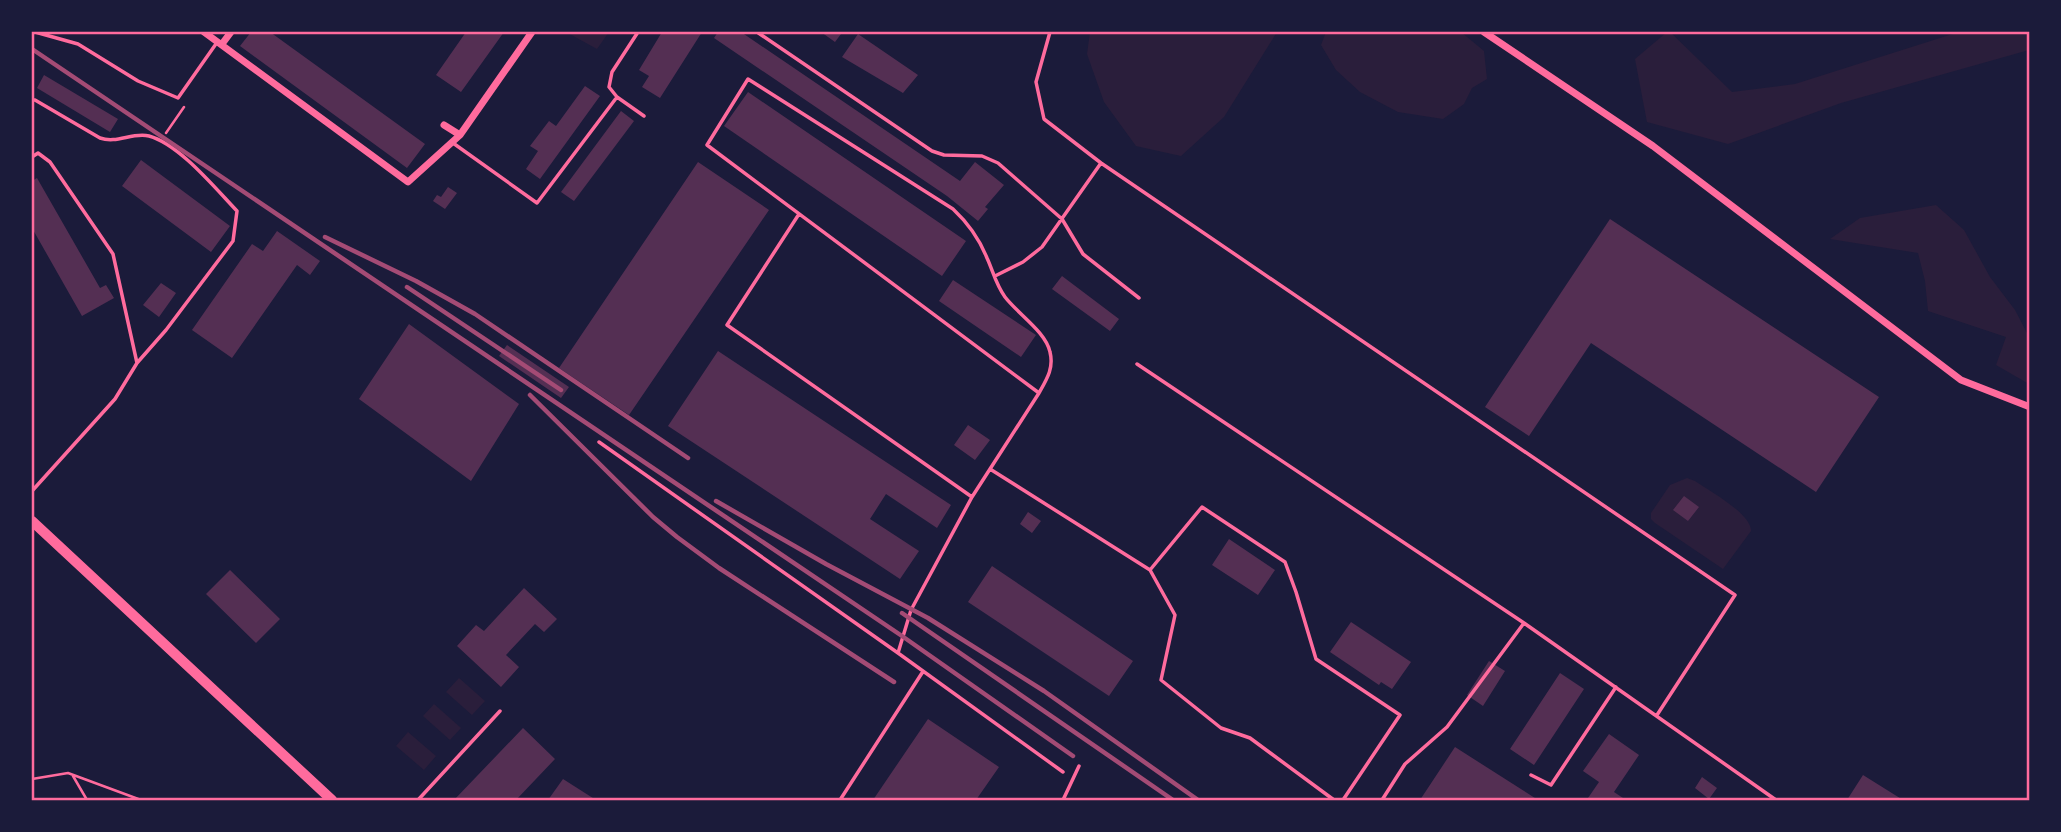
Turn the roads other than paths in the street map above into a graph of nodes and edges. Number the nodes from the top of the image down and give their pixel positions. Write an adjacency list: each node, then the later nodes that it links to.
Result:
1 (35, 32): 9 (lane)
2 (204, 32): 9 (street)
3 (231, 32): 9 (street)
4 (532, 32): 14 (street)
5 (638, 32): 10 (lane)
6 (757, 32): 19 (lane)
7 (1049, 32): 17 (lane)
8 (1484, 32): 25 (street)
9 (220, 43): 15 (street)
10 (617, 97): 12 (lane); 15 (lane)
11 (32, 100): 22 (lane)
12 (644, 116)
13 (444, 125): 14 (street)
14 (460, 135): 15 (street)
15 (453, 143)
16 (32, 157): 22 (lane)
17 (1101, 163): 19 (lane); 37 (lane)
18 (799, 213): 20 (lane); 24 (lane); 29 (lane)
19 (1062, 219): 20 (lane); 21 (lane)
20 (994, 276): 24 (lane)
21 (1139, 298)
22 (137, 363): 28 (lane)
23 (1138, 364): 32 (lane)
24 (1039, 393): 27 (lane)
25 (2029, 407)
26 (599, 442): 33 (lane)
27 (990, 469): 29 (lane); 31 (lane)
28 (32, 491)
29 (972, 497): 33 (lane)
30 (32, 521): 41 (main road)
31 (1150, 570): 45 (lane); 46 (lane)
32 (1524, 623): 35 (lane); 47 (lane)
33 (898, 653): 34 (lane)
34 (923, 672): 39 (lane); 43 (lane)
35 (1616, 687): 37 (lane); 40 (lane)
36 (500, 711): 42 (lane)
37 (1657, 715): 48 (lane)
38 (1079, 766): 44 (lane)
39 (1063, 772)
40 (1531, 775)
41 (332, 800)
42 (418, 800)
43 (840, 800)
44 (1063, 800)
45 (1334, 800)
46 (1343, 800)
47 (1382, 800)
48 (1776, 800)

